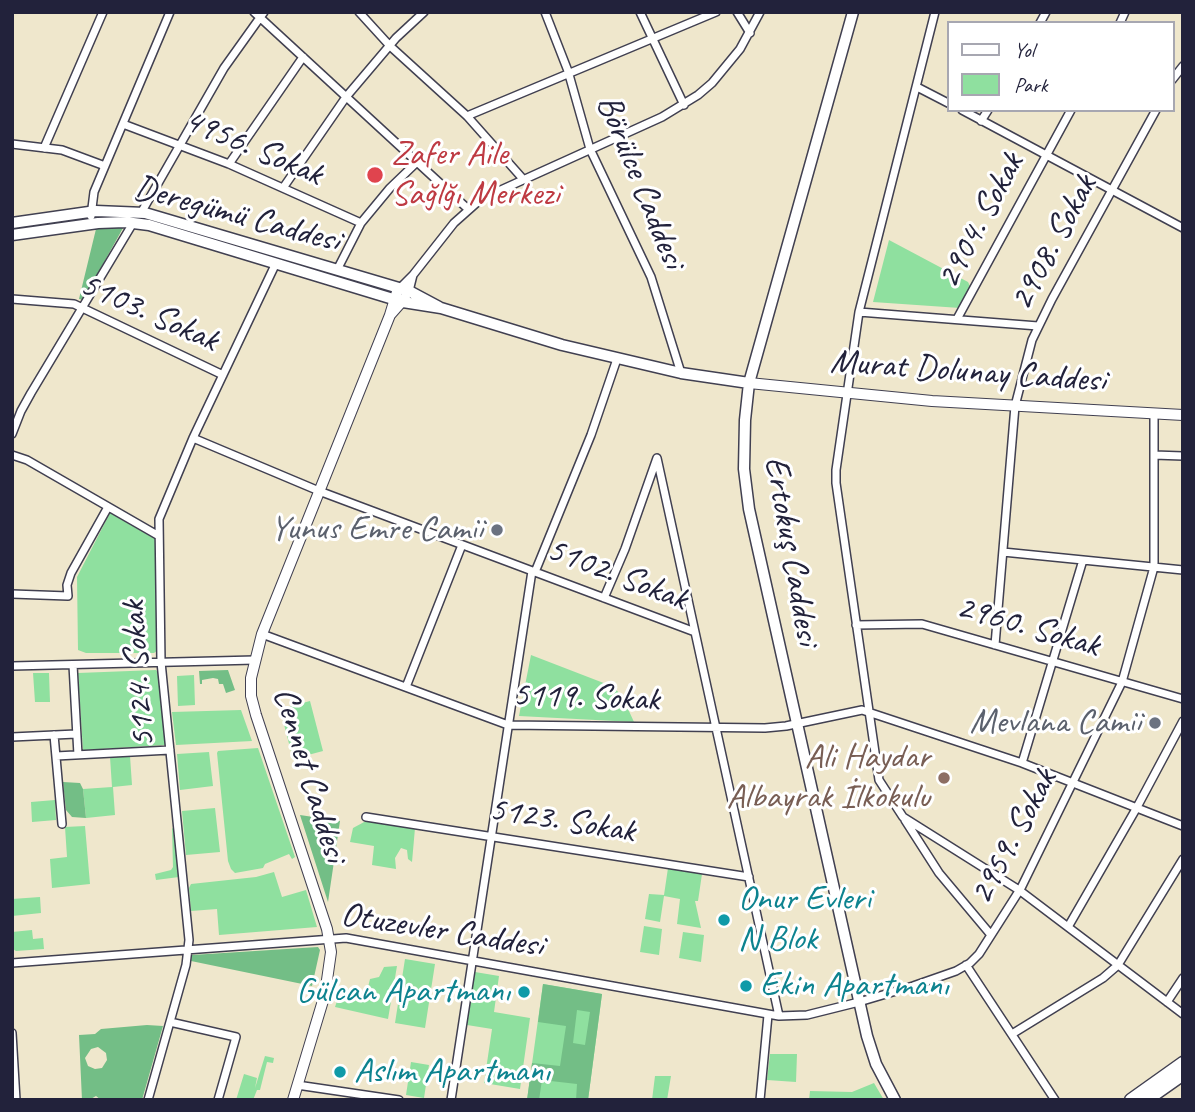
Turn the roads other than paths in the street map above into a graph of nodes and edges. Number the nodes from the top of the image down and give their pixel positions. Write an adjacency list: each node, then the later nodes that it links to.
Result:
1 (103, 12): 31 (street)
2 (170, 12): 28 (street)
3 (359, 12): 15 (street)
4 (424, 12): 15 (street)
5 (545, 12): 17 (street, Börülce Caddesi)
6 (640, 12): 14 (street)
7 (716, 12): 14 (street)
8 (737, 12): 13 (street)
9 (760, 12): 13 (street, Cennet Caddesi)
10 (853, 12): 59 (main road, Ertokuş Caddesi)
11 (935, 12): 18 (street)
12 (259, 14): 16 (street); 30 (street)
13 (750, 33): 21 (street, Cennet Caddesi)
14 (653, 38): 17 (street); 21 (street)
15 (390, 46): 19 (street); 26 (street)
16 (303, 57): 19 (street); 35 (street)
17 (568, 73): 26 (street); 32 (street, Börülce Caddesi)
18 (917, 87): 20 (street); 53 (street)
19 (346, 97): 34 (street); 38 (street)
20 (946, 102)
21 (684, 105): 32 (street, Cennet Caddesi)
22 (965, 112): 27 (street)
23 (987, 112): 27 (street)
24 (1070, 112): 33 (street, 2904. Sokak)
25 (1155, 112): 39 (street, 2908. Sokak)
26 (467, 116): 37 (street)
27 (981, 121): 33 (street)
28 (122, 124): 30 (street, 4956. Sokak); 36 (street)
29 (12, 145): 31 (street)
30 (180, 145): 35 (street, 4956. Sokak); 41 (street)
31 (44, 148): 36 (street)
32 (590, 149): 37 (street, Cennet Caddesi); 57 (street, Börülce Caddesi)
33 (1046, 155): 39 (street); 54 (street, 2904. Sokak)
34 (416, 163): 40 (street); 45 (street)
35 (229, 164): 38 (street, 4956. Sokak)
36 (105, 166): 42 (street)
37 (523, 179): 40 (street, Cennet Caddesi)
38 (283, 188): 45 (street, 4956. Sokak)
39 (1112, 190): 46 (street); 55 (street, 2908. Sokak)
40 (468, 209): 50 (street, Cennet Caddesi)
41 (142, 212): 42 (main road, Deregümü Caddesi); 44 (street); 49 (main road, Deregümü Caddesi)
42 (91, 218): 43 (main road, Deregümü Caddesi); 44 (main road, Deregümü Caddesi); 47 (main road, Deregümü Caddesi)
43 (12, 223)
44 (133, 223): 48 (main road, Deregümü Caddesi); 52 (street)
45 (362, 223): 49 (street)
46 (1183, 228)
47 (12, 235)
48 (276, 263): 50 (main road, Deregümü Caddesi); 58 (street, 5124. Sokak)
49 (337, 270): 50 (main road, Deregümü Caddesi)
50 (401, 295): 56 (main road, Deregümü Caddesi); 69 (street, Cennet Caddesi)
51 (12, 299): 52 (street, 5103. Sokak)
52 (83, 307): 58 (street, 5103. Sokak); 64 (street)
53 (859, 312): 54 (street); 60 (street)
54 (957, 319): 55 (street)
55 (1038, 326): 61 (street, 2908. Sokak)
56 (617, 359): 57 (main road, Deregümü Caddesi); 77 (street)
57 (681, 373): 59 (main road, Deregümü Caddesi)
58 (223, 375): 65 (street, 5124. Sokak)
59 (749, 383): 60 (street, Murat Dolunay Caddesi); 94 (main road, Ertokuş Caddesi)
60 (846, 392): 61 (street, Murat Dolunay Caddesi); 80 (street)
61 (1015, 407): 62 (street, Murat Dolunay Caddesi); 73 (street, 2908. Sokak)
62 (1154, 414): 63 (street, Murat Dolunay Caddesi); 66 (street, 2959. Sokak)
63 (1183, 415)
64 (12, 434)
65 (193, 438): 69 (street, 5102. Sokak); 71 (street, 5124. Sokak)
66 (1154, 454): 68 (street); 75 (street, 2959. Sokak)
67 (12, 455): 70 (street)
68 (1183, 456)
69 (319, 491): 72 (street, 5102. Sokak); 82 (street, Cennet Caddesi)
70 (108, 507): 71 (street); 78 (street)
71 (159, 536): 85 (street, 5124. Sokak)
72 (462, 545): 77 (street, 5102. Sokak); 90 (street)
73 (1003, 552): 74 (street); 83 (street, 2908. Sokak)
74 (1083, 560): 75 (street); 86 (street)
75 (1154, 567): 76 (street); 89 (street, 2959. Sokak)
76 (1183, 570)
77 (534, 571): 79 (street, 5102. Sokak); 95 (street)
78 (12, 594)
79 (604, 598): 81 (street, 5102. Sokak); 81 (street)
80 (856, 625): 83 (street, 2960. Sokak); 92 (street)
81 (695, 632): 96 (street, 5102. Sokak)
82 (262, 634): 84 (street, Cennet Caddesi); 90 (street, 5119. Sokak)
83 (995, 645): 86 (street, 2960. Sokak)
84 (255, 660): 85 (street); 116 (street, Cennet Caddesi)
85 (161, 662): 87 (street); 100 (street, 5124. Sokak)
86 (1052, 662): 89 (street, 2960. Sokak); 103 (street)
87 (74, 664): 88 (street); 97 (street)
88 (12, 666)
89 (1122, 682): 91 (street, 2960. Sokak); 104 (street, 2959. Sokak)
90 (406, 688): 95 (street, 5119. Sokak)
91 (1183, 699)
92 (869, 712): 94 (street, 5119. Sokak); 103 (street); 107 (street)
93 (1183, 721): 105 (street)
94 (797, 724): 96 (street, 5119. Sokak); 123 (main road, Ertokuş Caddesi)
95 (508, 725): 96 (street, 5119. Sokak); 110 (street)
96 (716, 728): 112 (street, 5102. Sokak)
97 (76, 734): 98 (street); 101 (street)
98 (54, 735): 99 (street); 102 (street)
99 (12, 737)
100 (170, 750): 101 (street); 117 (street, 5124. Sokak)
101 (78, 755): 102 (street)
102 (56, 756): 108 (street)
103 (1021, 763): 104 (street)
104 (1072, 784): 105 (street); 113 (street, 2959. Sokak)
105 (1136, 809): 109 (street); 114 (street)
106 (366, 817): 110 (street, 5123. Sokak)
107 (903, 817): 113 (street); 115 (street)
108 (62, 824)
109 (1183, 826)
110 (492, 836): 112 (street, 5123. Sokak); 118 (street)
111 (1183, 859): 121 (street)
112 (749, 877): 127 (street, 5102. Sokak)
113 (1019, 890): 114 (street); 115 (street, 2959. Sokak)
114 (1068, 927): 121 (street)
115 (991, 935): 120 (street, 2959. Sokak)
116 (329, 938): 117 (street, Otuzevler Caddesi); 118 (street, Otuzevler Caddesi); 133 (street, Cennet Caddesi)
117 (189, 949): 119 (street, Otuzevler Caddesi); 128 (street, 5124. Sokak)
118 (473, 961): 126 (street, Otuzevler Caddesi); 139 (street)
119 (12, 963)
120 (966, 965): 123 (street, 2959. Sokak); 130 (street)
121 (1118, 965): 124 (street); 130 (street)
122 (1183, 978): 124 (street)
123 (859, 1002): 127 (street, Otuzevler Caddesi); 141 (main road, Ertokuş Caddesi)
124 (1167, 1002): 125 (street)
125 (1183, 1014)
126 (768, 1015): 127 (street, Otuzevler Caddesi); 140 (street)
127 (779, 1016)
128 (170, 1023): 135 (street, 5124. Sokak); 136 (street)
129 (12, 1032): 134 (street)
130 (1012, 1034): 142 (street)
131 (1183, 1063): 143 (main road)
132 (1183, 1073): 144 (main road)
133 (297, 1085): 137 (street, Cennet Caddesi); 138 (street)
134 (16, 1100)
135 (148, 1100)
136 (218, 1100)
137 (292, 1100)
138 (399, 1100)
139 (451, 1100)
140 (760, 1100)
141 (895, 1100)
142 (1055, 1100)
143 (1131, 1100)
144 (1146, 1100)

